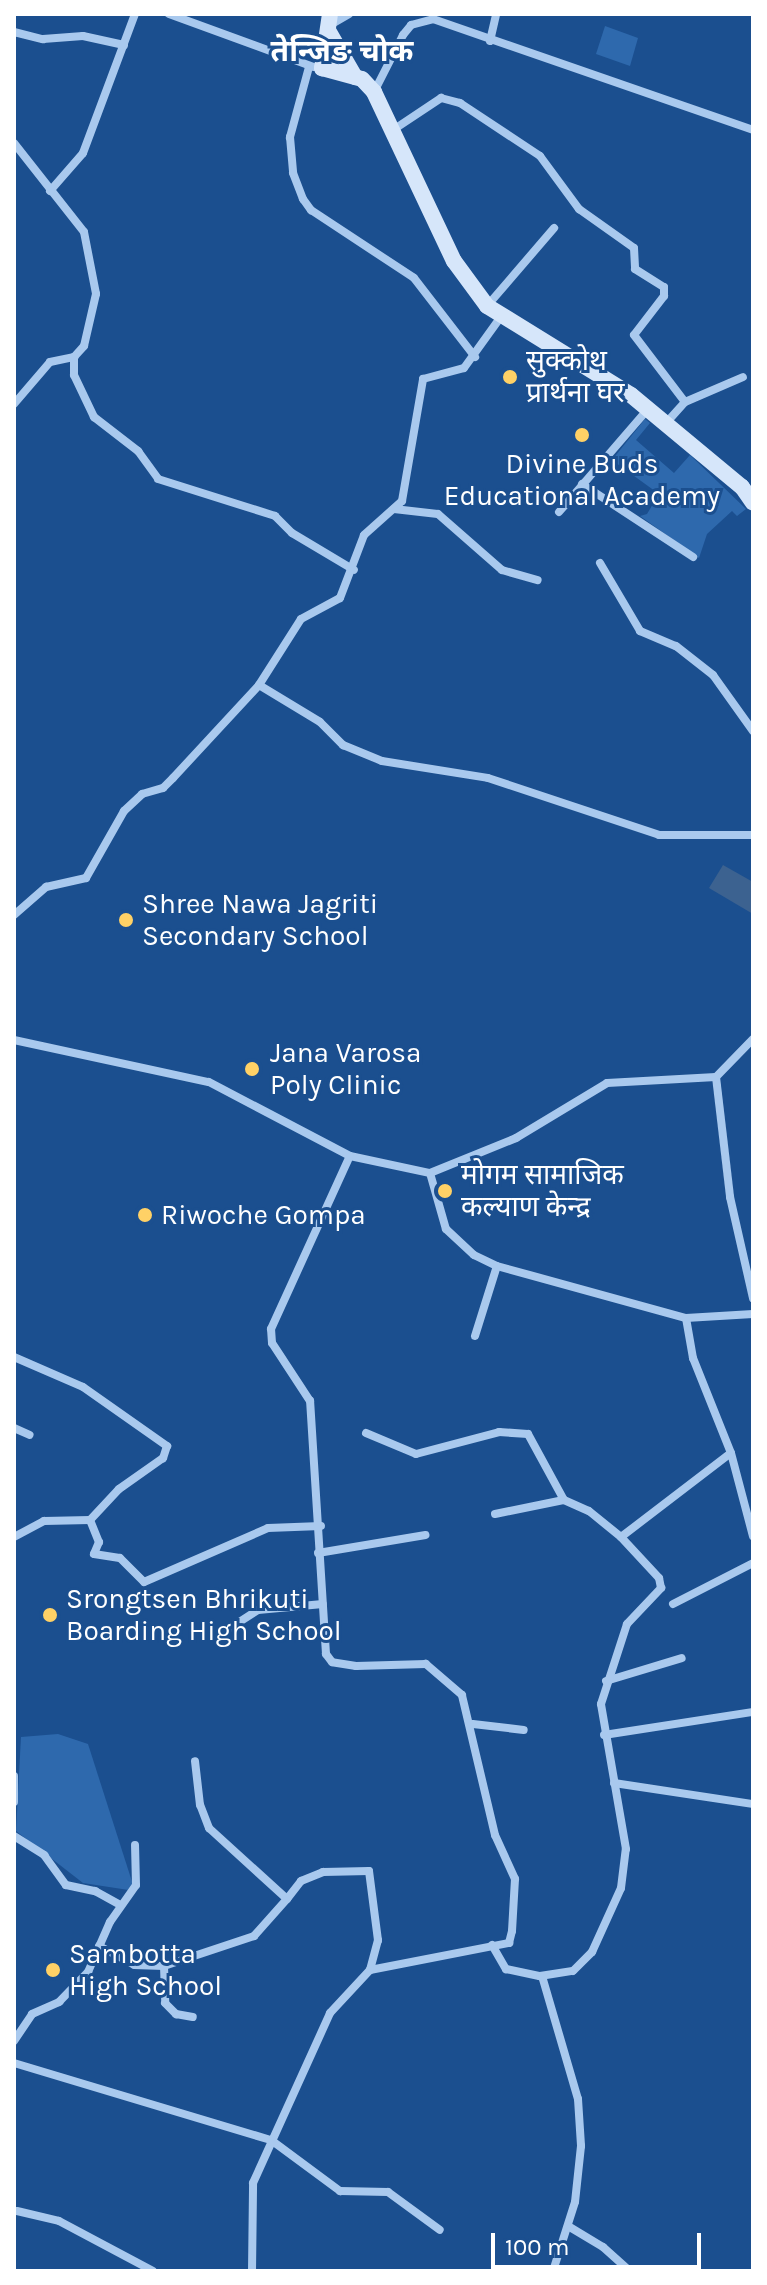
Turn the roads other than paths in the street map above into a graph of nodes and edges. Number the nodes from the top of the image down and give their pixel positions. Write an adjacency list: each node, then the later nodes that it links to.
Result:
1 (135, 14): 8 (street)
2 (169, 14): 9 (street)
3 (349, 14): 5 (street)
4 (496, 14): 7 (street)
5 (329, 24): 9 (main road); 10 (main road)
6 (14, 32): 8 (street)
7 (490, 41): 11 (street); 13 (street)
8 (124, 45): 15 (street)
9 (316, 68): 10 (main road); 20 (street)
10 (355, 77): 11 (main road)
11 (374, 92): 12 (main road)
12 (393, 130): 17 (main road); 22 (street)
13 (753, 130)
14 (14, 143): 15 (street)
15 (50, 191): 19 (street)
16 (554, 228): 17 (street)
17 (487, 306): 18 (main road)
18 (500, 318): 20 (street); 24 (main road)
19 (74, 357): 23 (street); 32 (street)
20 (475, 357): 28 (street)
21 (743, 377): 22 (street)
22 (685, 402): 25 (street)
23 (14, 404)
24 (649, 408): 25 (main road); 26 (street)
25 (667, 422): 27 (main road)
26 (582, 484): 29 (street); 30 (street)
27 (753, 503)
28 (394, 509): 32 (street); 33 (street)
29 (559, 512)
30 (693, 557)
31 (600, 563): 35 (street)
32 (354, 570): 34 (street)
33 (538, 580)
34 (259, 685): 36 (street); 37 (street)
35 (753, 731)
36 (753, 835)
37 (14, 915)
38 (753, 1039): 40 (street)
39 (14, 1040): 41 (street)
40 (716, 1077): 42 (street); 44 (street)
41 (350, 1156): 42 (street); 56 (street)
42 (430, 1173): 43 (street)
43 (497, 1266): 46 (street); 47 (street)
44 (753, 1298)
45 (753, 1314): 46 (street)
46 (686, 1318): 52 (street)
47 (475, 1336)
48 (14, 1357): 55 (street)
49 (14, 1428): 51 (street)
50 (366, 1433): 53 (street)
51 (30, 1435)
52 (731, 1453): 58 (street); 60 (street)
53 (564, 1500): 54 (street); 60 (street)
54 (495, 1514)
55 (90, 1520): 56 (street); 59 (street)
56 (321, 1526): 61 (street)
57 (425, 1535): 61 (street)
58 (753, 1536)
59 (14, 1537)
60 (621, 1537): 67 (street)
61 (318, 1553): 63 (street)
62 (753, 1563): 64 (street)
63 (323, 1604): 65 (street); 69 (street)
64 (673, 1604)
65 (230, 1628)
66 (682, 1658): 67 (street)
67 (606, 1681): 71 (street)
68 (753, 1712): 71 (street)
69 (473, 1724): 70 (street); 81 (street)
70 (524, 1730)
71 (604, 1735): 74 (street)
72 (195, 1761): 79 (street)
73 (14, 1776): 75 (street)
74 (614, 1783): 76 (street); 85 (street)
75 (14, 1802)
76 (753, 1804)
77 (14, 1836): 80 (street)
78 (135, 1845): 80 (street)
79 (287, 1899): 83 (street); 84 (street)
80 (120, 1905): 82 (street)
81 (492, 1945): 84 (street); 85 (street)
82 (99, 1946): 83 (street); 87 (street)
83 (164, 1966): 86 (street)
84 (370, 1970): 89 (street)
85 (542, 1976): 91 (street)
86 (193, 2017)
87 (14, 2041)
88 (14, 2063): 89 (street)
89 (271, 2140): 92 (street); 94 (street)
90 (17, 2211): 93 (street)
91 (568, 2226): 95 (street); 96 (street)
92 (440, 2230)
93 (153, 2271)
94 (252, 2271)
95 (553, 2271)
96 (630, 2271)

